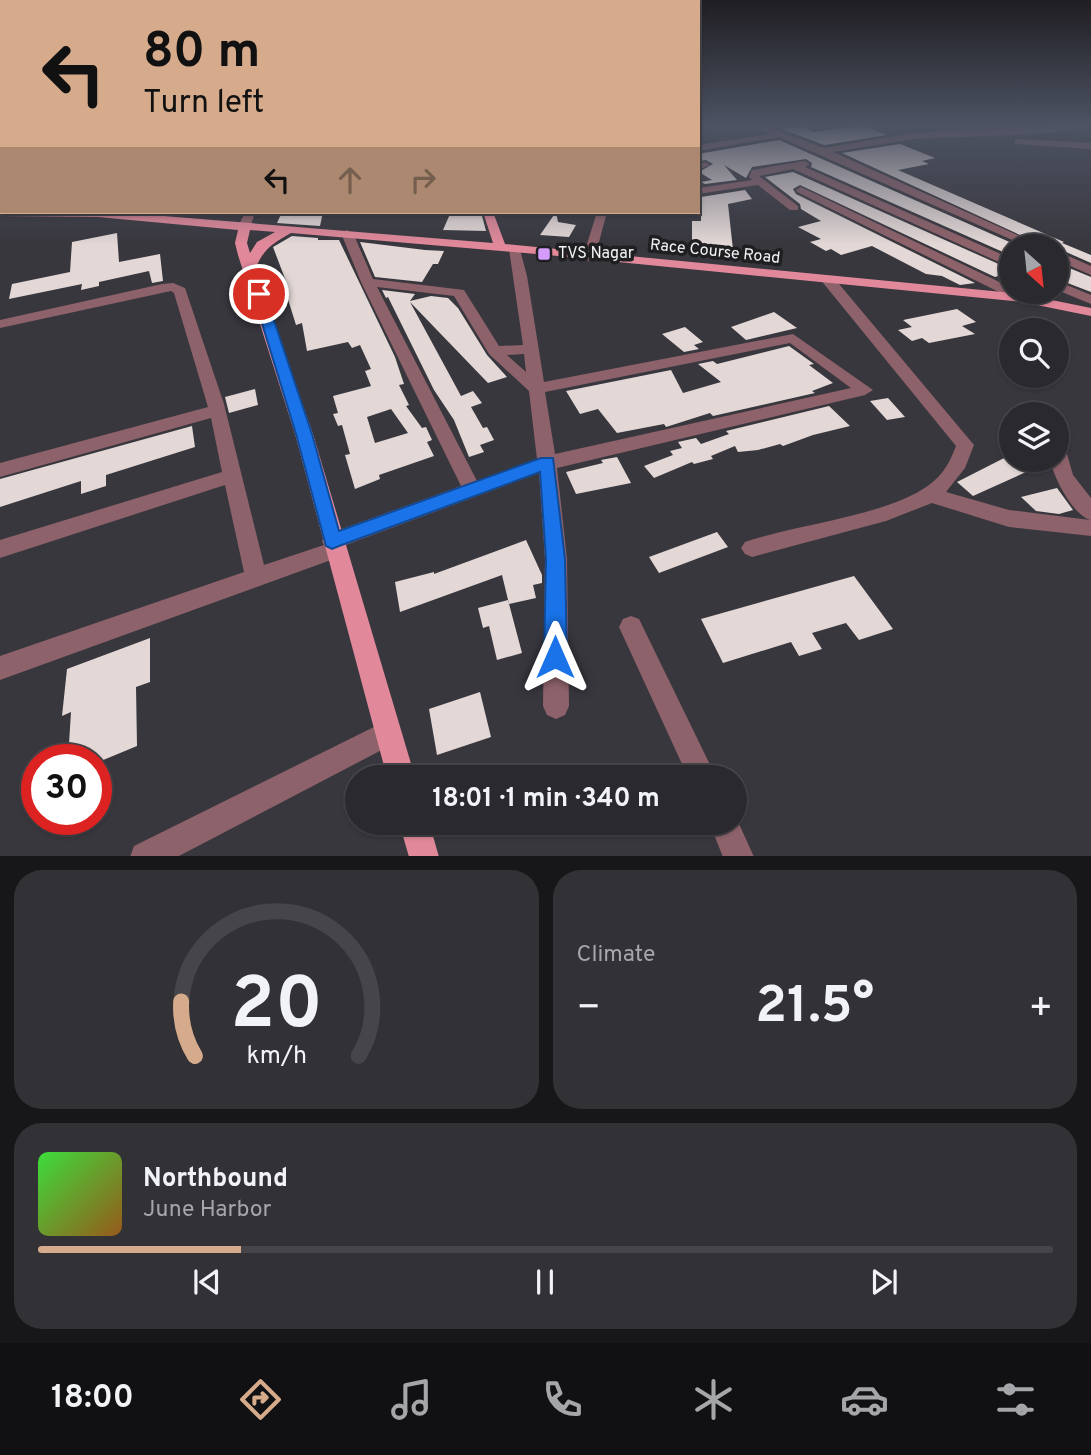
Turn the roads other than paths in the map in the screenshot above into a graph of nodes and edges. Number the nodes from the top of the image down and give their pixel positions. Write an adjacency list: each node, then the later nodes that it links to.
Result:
1 (800, 165): 3 (street)
2 (852, 165): 16 (street)
3 (795, 166): 4 (street); 19 (street)
4 (760, 182): 6 (street); 7 (street)
5 (801, 190): 25 (street)
6 (700, 191)
7 (794, 208)
8 (96, 214): 12 (main road, Race Course Road)
9 (249, 214): 13 (street)
10 (489, 214): 17 (main road)
11 (601, 214): 18 (street)
12 (134, 215): 13 (main road, Race Course Road)
13 (244, 225): 14 (main road, Race Course Road); 21 (main road)
14 (293, 230): 15 (main road, Race Course Road); 21 (main road)
15 (348, 233): 17 (main road, Race Course Road); 24 (street)
16 (1008, 234)
17 (507, 247): 18 (main road, Race Course Road); 32 (street)
18 (589, 257): 23 (main road, Race Course Road)
19 (999, 258)
20 (1069, 261): 22 (street)
21 (250, 269): 44 (main road)
22 (1091, 271)
23 (829, 281): 27 (main road, Race Course Road); 41 (street)
24 (368, 282): 33 (street); 40 (street)
25 (999, 287)
26 (1069, 290): 28 (street)
27 (999, 296)
28 (1091, 300)
29 (1052, 304): 30 (main road, Race Course Road)
30 (1091, 312)
31 (0, 324): 35 (street)
32 (531, 349): 33 (street); 34 (street)
33 (494, 351): 34 (street)
34 (536, 390): 36 (street); 36 (street)
35 (217, 410): 37 (street); 39 (street)
36 (547, 463): 40 (street); 50 (street)
37 (0, 470)
38 (1060, 472): 42 (street)
39 (232, 476): 46 (street); 47 (street)
40 (472, 489): 44 (street)
41 (930, 494): 43 (street); 45 (street)
42 (1091, 512)
43 (1091, 528)
44 (334, 546): 47 (street); 51 (main road)
45 (752, 548)
46 (0, 549)
47 (256, 578): 49 (street)
48 (631, 626): 53 (street)
49 (0, 668)
50 (555, 706)
51 (388, 733): 52 (main road); 56 (street)
52 (397, 765)
53 (696, 765)
54 (418, 835): 57 (main road)
55 (729, 835): 58 (street)
56 (145, 856)
57 (424, 856)
58 (739, 856)

